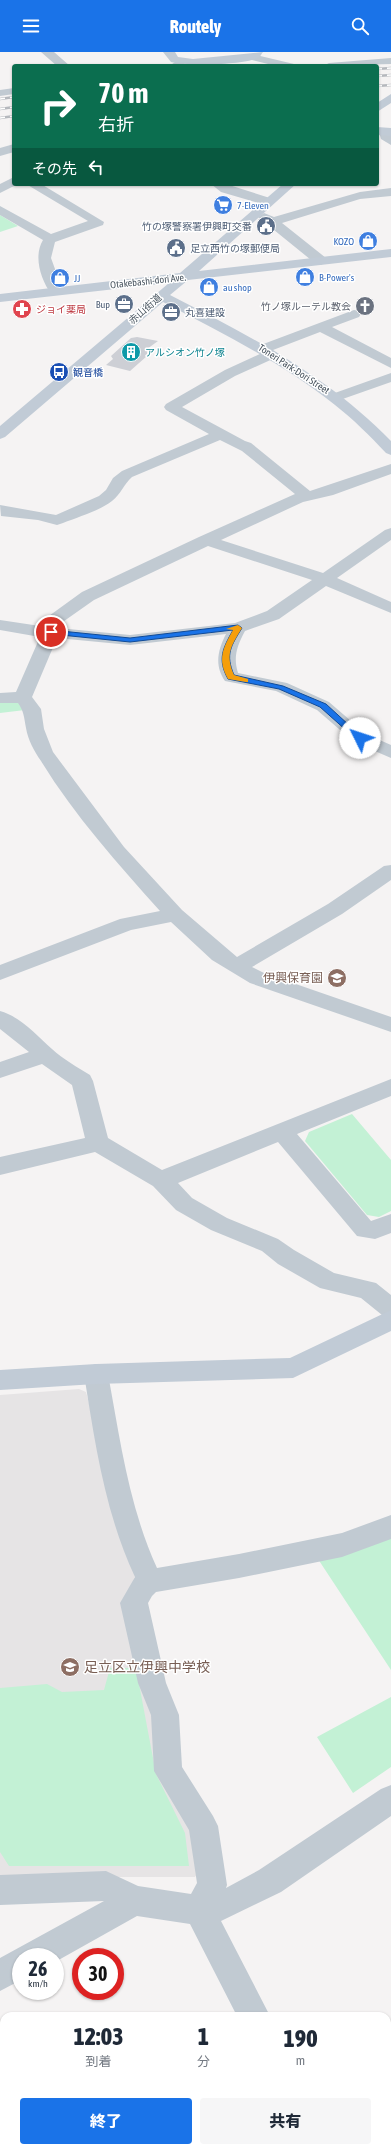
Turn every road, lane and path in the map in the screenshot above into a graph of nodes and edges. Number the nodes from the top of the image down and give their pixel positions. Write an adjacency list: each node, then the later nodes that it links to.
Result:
1 (47, 52): 7 (street)
2 (169, 52): 8 (street)
3 (362, 52): 6 (street)
4 (255, 54): 8 (street); 9 (street)
5 (391, 61): 6 (street)
6 (370, 62): 10 (street)
7 (62, 64)
8 (178, 64)
9 (284, 64)
10 (350, 64)
11 (391, 97): 12 (street)
12 (379, 107)
13 (12, 149): 14 (street)
14 (0, 152)
15 (12, 182): 19 (street)
16 (35, 186): 25 (street)
17 (220, 186): 21 (street)
18 (288, 186): 21 (street, 赤山街道)
19 (0, 189)
20 (391, 192): 24 (street)
21 (269, 202): 23 (street, 赤山街道)
22 (0, 210): 25 (street)
23 (255, 215): 24 (street); 28 (street, 赤山街道)
24 (272, 221): 27 (street)
25 (50, 239): 29 (street)
26 (391, 253): 27 (street, Otakebashi-dori Ave.)
27 (321, 261): 28 (street, Otakebashi-dori Ave.)
28 (182, 277): 29 (street, Otakebashi-dori Ave.); 30 (street, 赤山街道)
29 (56, 291): 31 (street, Otakebashi-dori Ave.)
30 (161, 296): 34 (street, Toneri Park-Dori Street); 38 (street, 赤山街道)
31 (0, 298)
32 (354, 314): 33 (street)
33 (321, 327): 34 (street); 35 (street)
34 (268, 351): 37 (street, Toneri Park-Dori Street); 39 (street)
35 (391, 364)
36 (391, 377): 37 (street)
37 (337, 397): 40 (street, Toneri Park-Dori Street)
38 (0, 434)
39 (219, 434): 42 (street); 43 (street)
40 (389, 445)
41 (391, 469): 42 (street)
42 (307, 496): 45 (street)
43 (0, 510)
44 (388, 539): 46 (street)
45 (205, 540): 46 (street); 50 (street)
46 (325, 579): 47 (street); 49 (street)
47 (390, 607)
48 (0, 625): 50 (street)
49 (238, 628): 50 (street); 53 (street)
50 (51, 632): 52 (street)
51 (0, 698): 52 (street)
52 (24, 698): 55 (street)
53 (391, 752)
54 (391, 872): 56 (street)
55 (175, 915): 56 (street); 57 (street)
56 (236, 967): 59 (street)
57 (0, 974)
58 (0, 1018): 60 (street)
59 (391, 1025)
60 (45, 1055): 61 (street); 64 (street)
61 (0, 1070)
62 (391, 1087): 63 (street)
63 (283, 1132): 66 (street); 67 (street)
64 (98, 1143): 65 (street); 66 (street)
65 (0, 1166)
66 (162, 1180): 68 (street)
67 (391, 1223)
68 (391, 1308)
69 (391, 1320): 70 (street)
70 (96, 1374): 71 (street); 73 (street)
71 (0, 1380)
72 (391, 1527): 73 (street)
73 (150, 1581): 77 (street)
74 (391, 1799): 77 (street)
75 (0, 1890): 76 (street)
76 (135, 1901): 77 (street); 78 (street)
77 (199, 1910): 81 (street)
78 (49, 1948)
79 (12, 1968): 80 (street)
80 (0, 1975)
81 (252, 2012)

